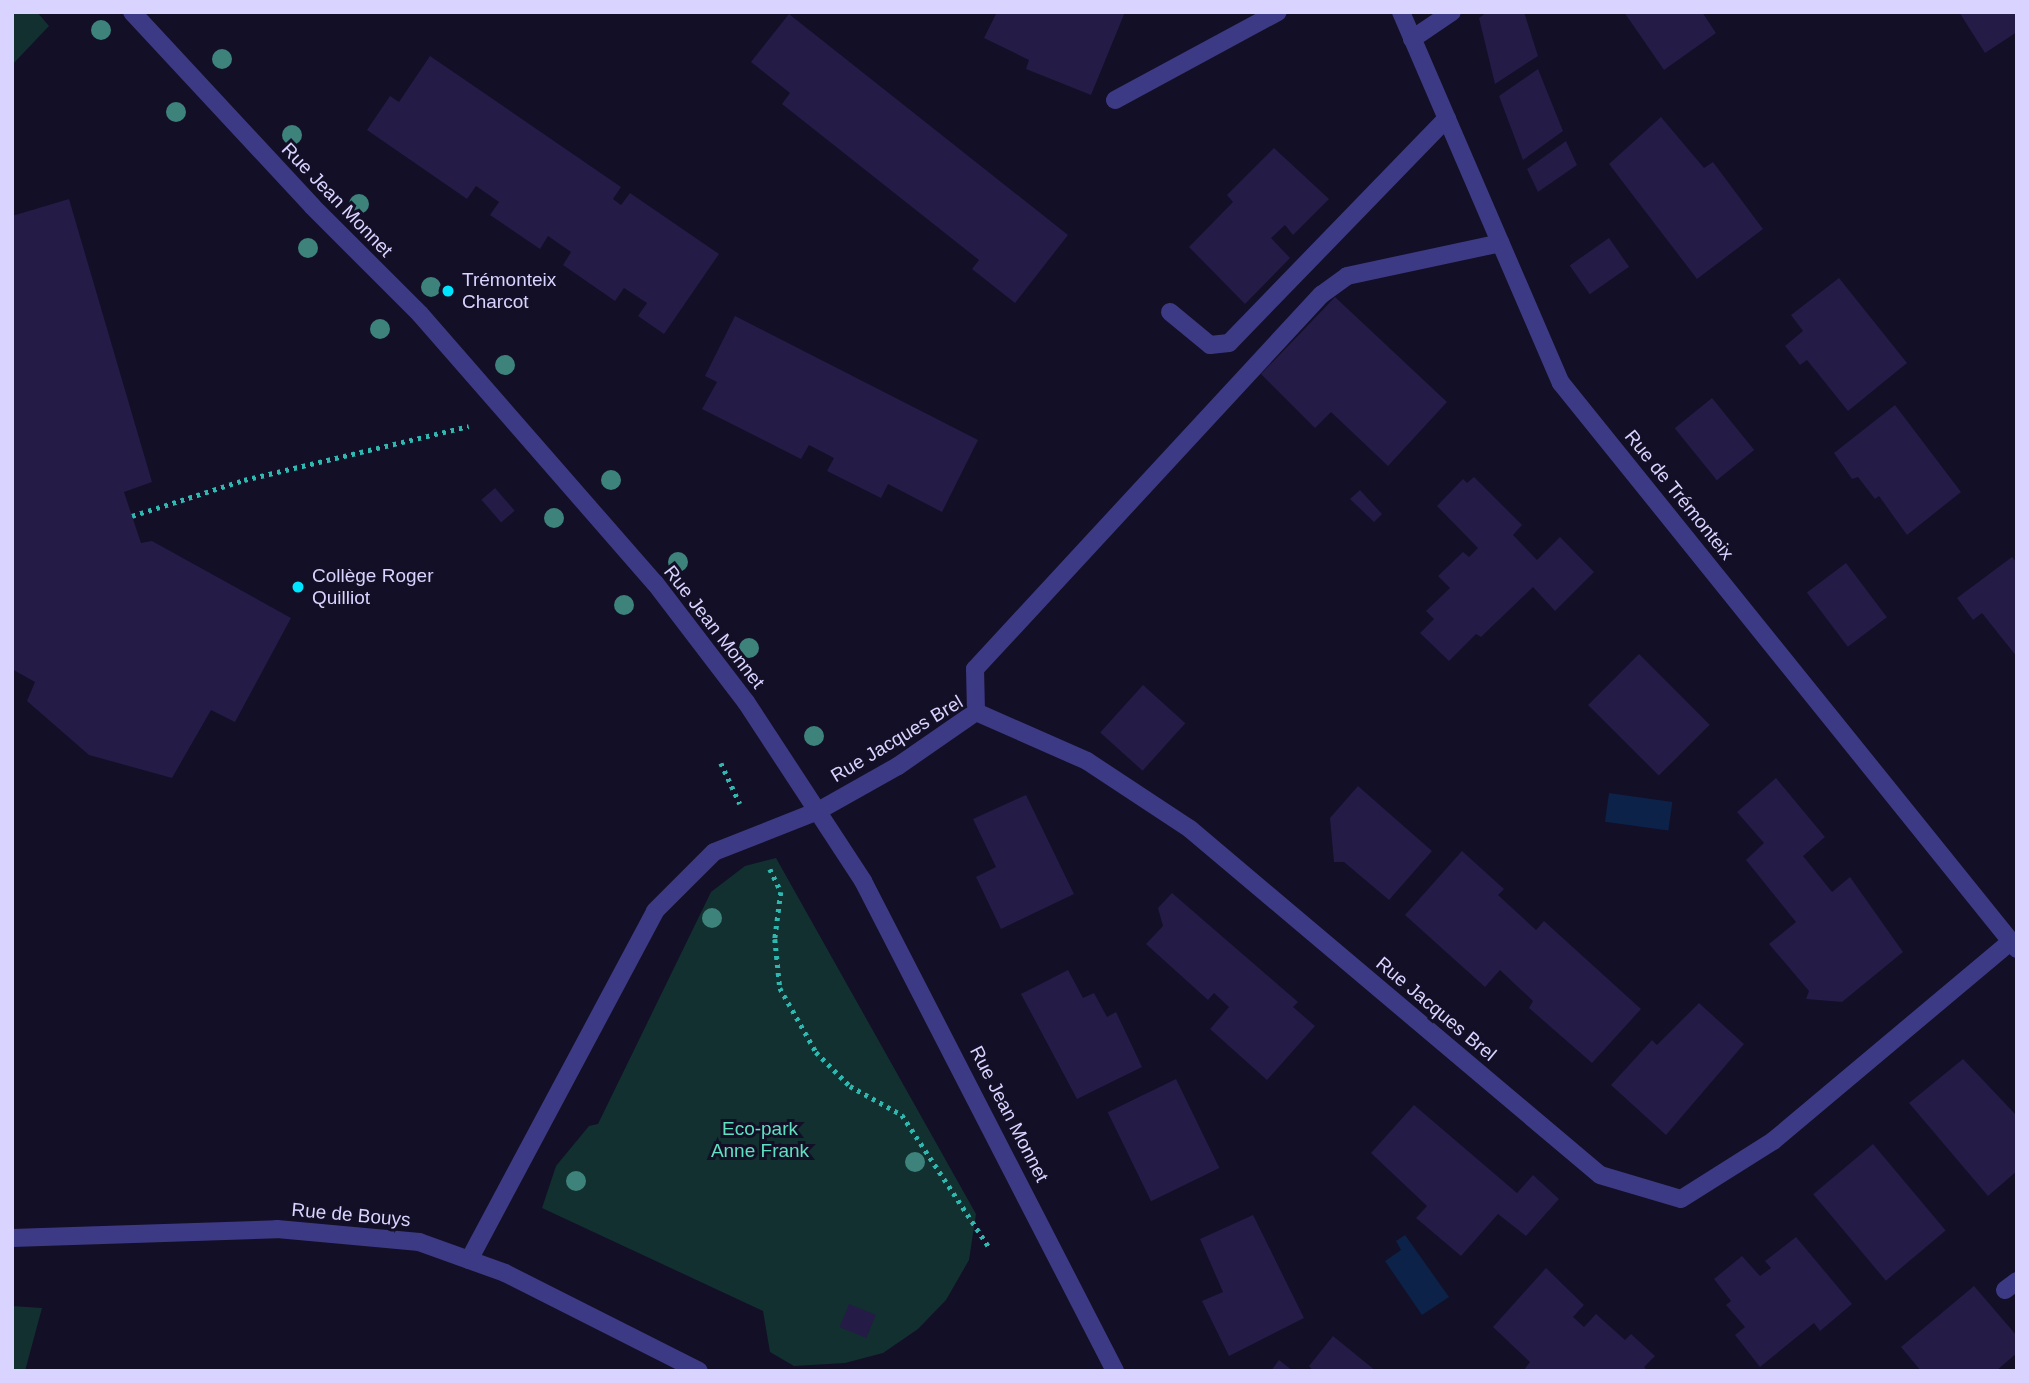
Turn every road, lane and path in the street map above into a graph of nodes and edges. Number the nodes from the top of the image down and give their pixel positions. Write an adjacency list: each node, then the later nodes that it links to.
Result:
1 (132, 12): 10 (street, Rue Jean Monnet)
2 (1278, 12): 6 (street)
3 (1401, 12): 5 (street, Rue de Trémonteix)
4 (1452, 12): 5 (street)
5 (1412, 38): 7 (street, Rue de Trémonteix)
6 (1115, 100)
7 (1447, 118): 8 (street, Rue de Trémonteix); 9 (street)
8 (1501, 243): 12 (street); 16 (street, Rue de Trémonteix)
9 (1170, 312)
10 (501, 407): 11 (path); 14 (street, Rue Jean Monnet)
11 (132, 516)
12 (976, 712): 14 (street, Rue Jacques Brel); 16 (street, Rue Jacques Brel)
13 (721, 763): 15 (path)
14 (818, 811): 15 (street, Rue Jacques Brel); 21 (street, Rue Jean Monnet)
15 (755, 836): 18 (path); 19 (street, Rue Jacques Brel)
16 (2014, 945)
17 (12, 1238): 19 (street, Rue de Bouys)
18 (989, 1247)
19 (469, 1260): 20 (street, Rue de Bouys)
20 (699, 1371)
21 (1115, 1371)

